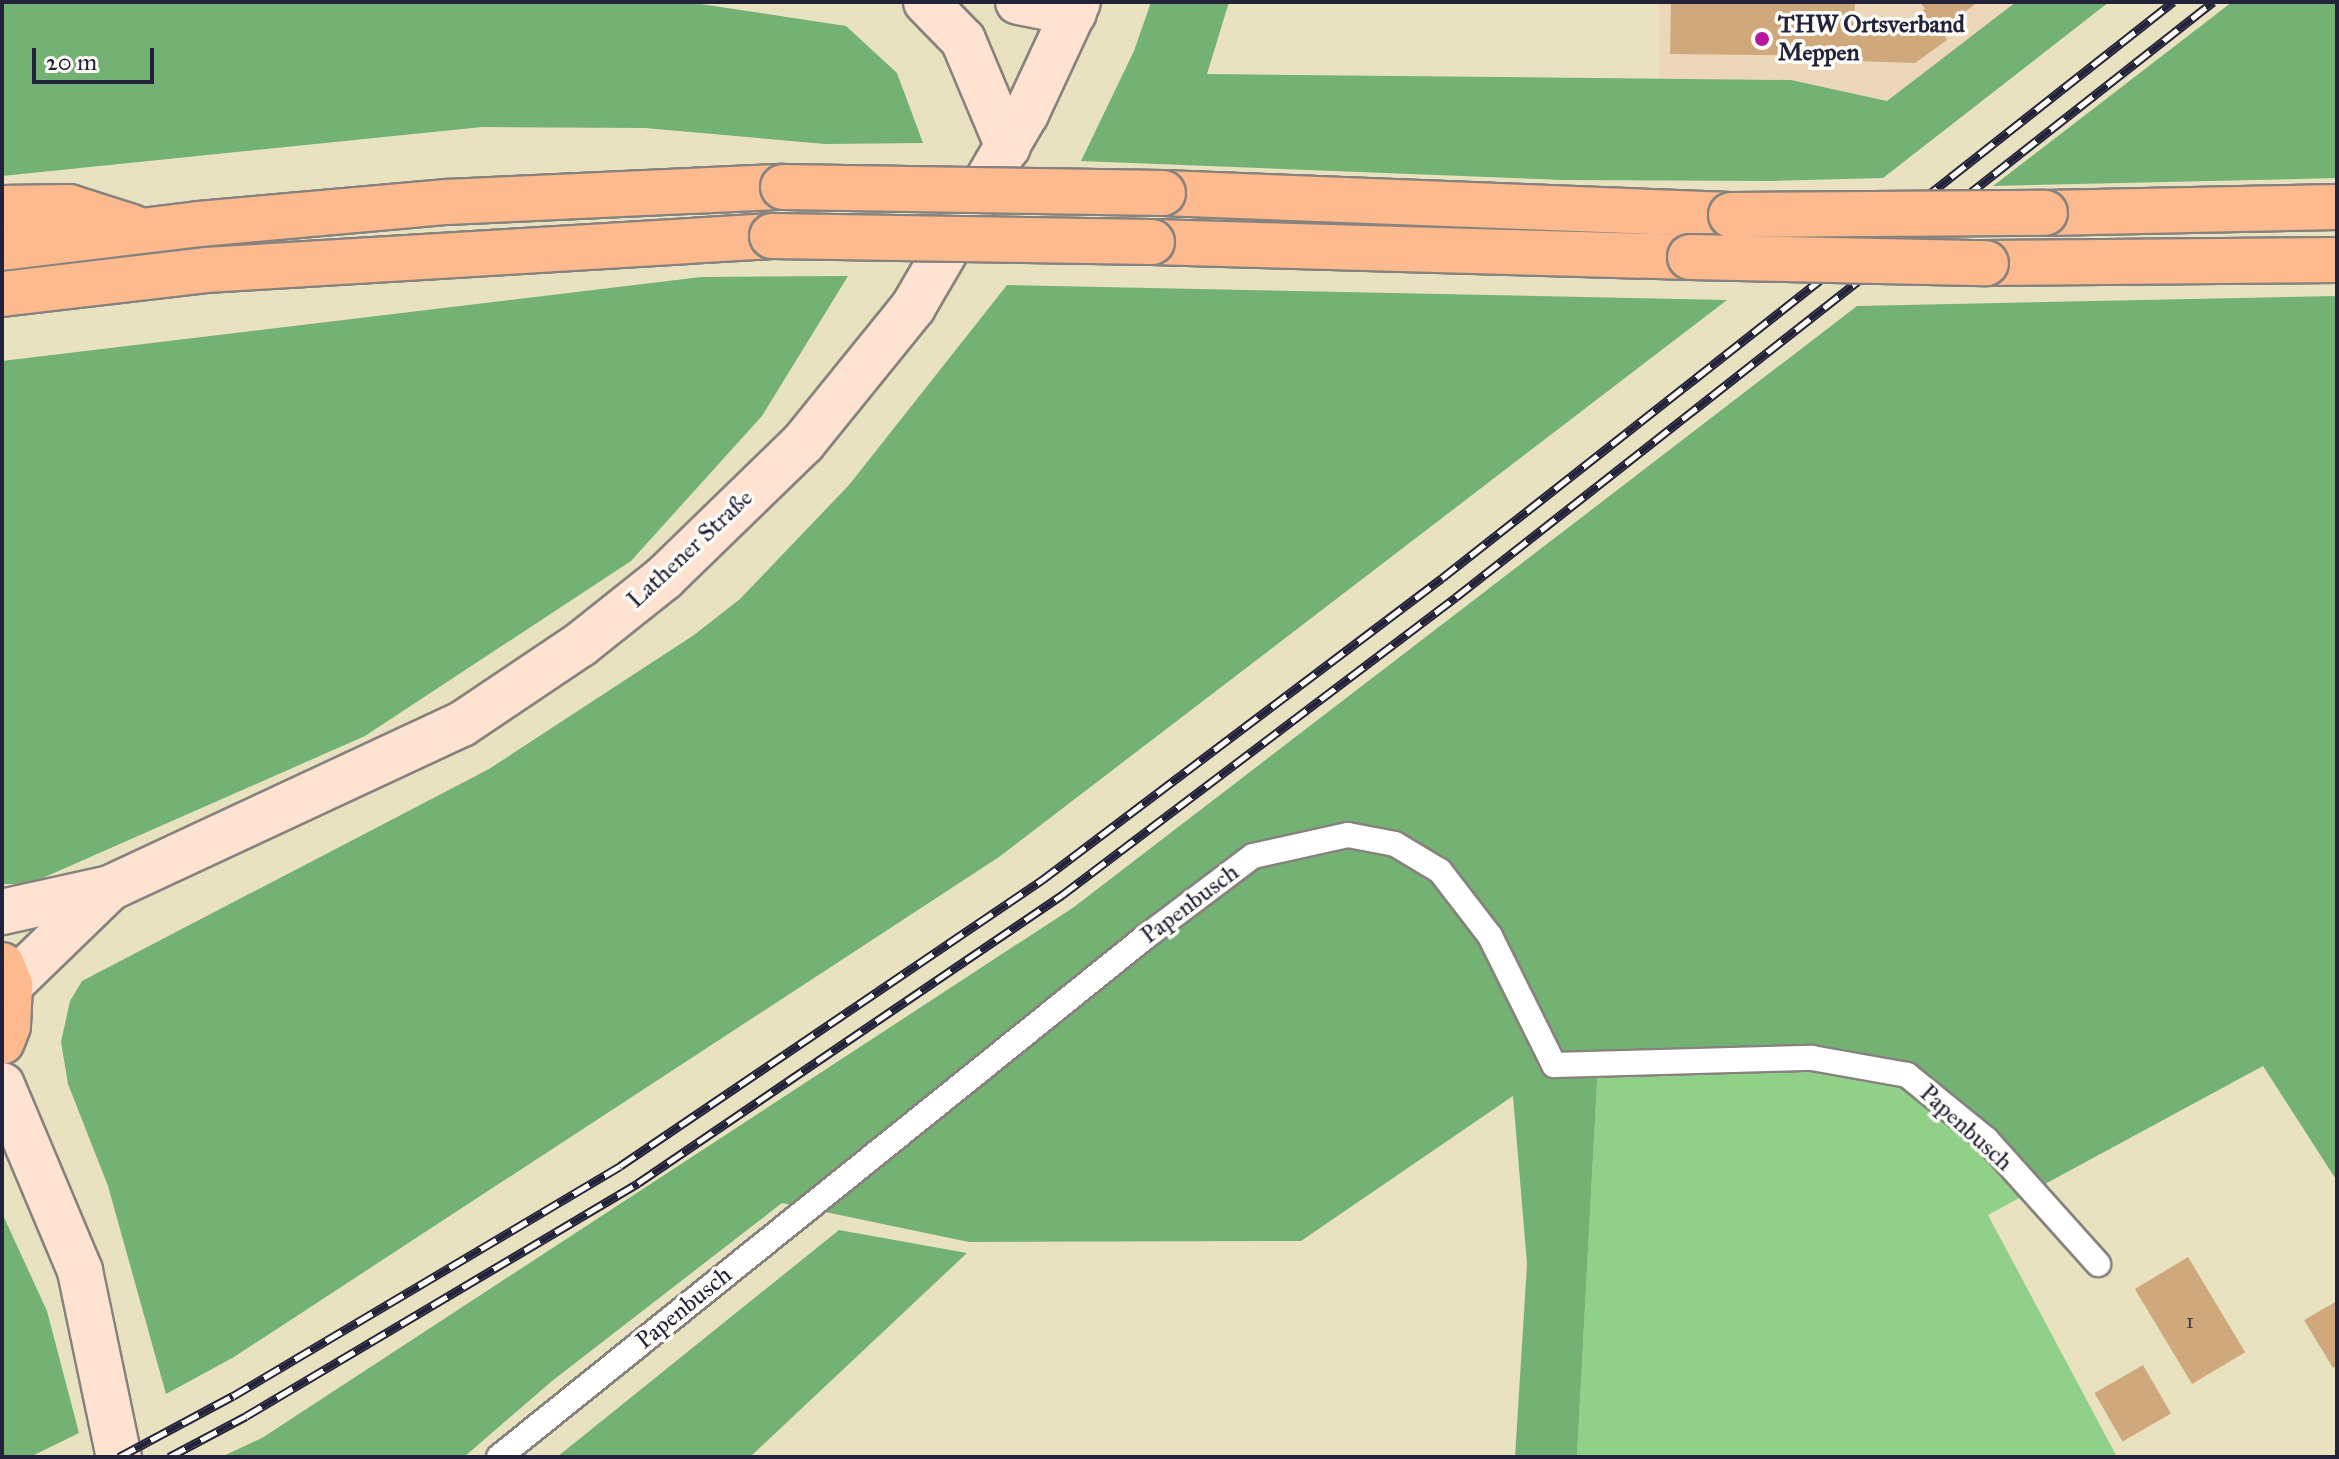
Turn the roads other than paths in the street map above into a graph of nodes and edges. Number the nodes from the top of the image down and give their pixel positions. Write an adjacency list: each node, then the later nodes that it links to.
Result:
1 (926, 2): 4 (street)
2 (1018, 2): 3 (street)
3 (1076, 8): 4 (street, Lathener Straße)
4 (1008, 147): 11 (street, Lathener Straße)
5 (2337, 207): 7 (main road, bridge)
6 (2, 208): 7 (main road)
7 (142, 231): 8 (main road)
8 (2, 248)
9 (2337, 260): 10 (main road, bridge)
10 (2, 294)
11 (110, 888): 12 (street, Lathener Straße); 13 (street, Lathener Straße)
12 (2, 912)
13 (6, 975): 14 (main road)
14 (2, 1042)
15 (2, 1085): 17 (street)
16 (2, 1152): 17 (street)
17 (62, 1225): 19 (street)
18 (2098, 1264): 20 (lane, Papenbusch)
19 (119, 1457)
20 (499, 1457)

